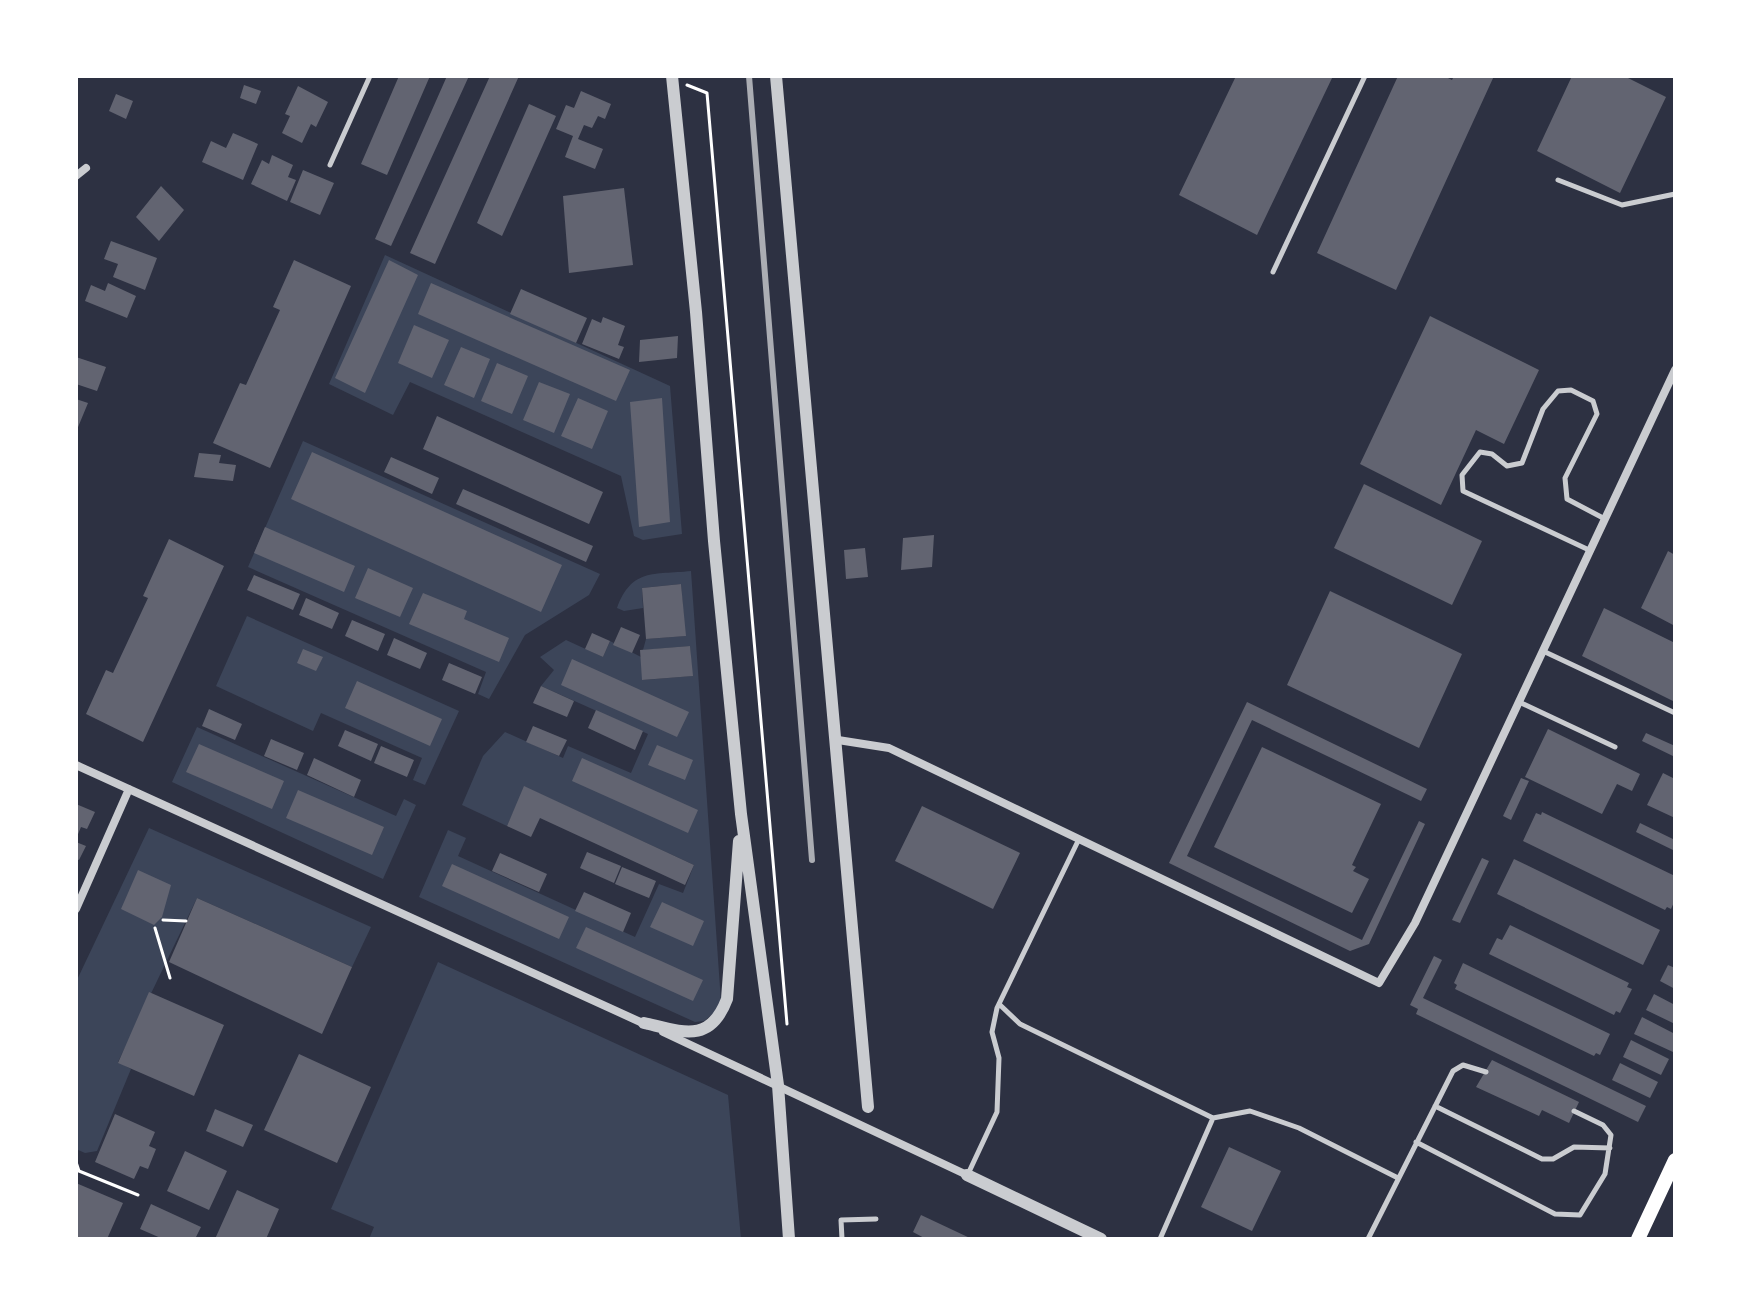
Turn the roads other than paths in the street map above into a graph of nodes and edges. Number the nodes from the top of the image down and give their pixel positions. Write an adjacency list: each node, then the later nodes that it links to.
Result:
1 (370, 76): 5 (lane)
2 (776, 76): 17 (street)
3 (1365, 76): 10 (lane)
4 (670, 77): 21 (street)
5 (330, 165)
6 (86, 168): 7 (street)
7 (76, 176)
8 (1558, 180): 9 (lane)
9 (1675, 194)
10 (1273, 272)
11 (1675, 370): 12 (street)
12 (1605, 519): 13 (street); 13 (lane)
13 (1590, 551): 14 (street)
14 (1543, 651): 15 (street); 16 (lane)
15 (1519, 702): 18 (lane); 22 (street)
16 (1675, 713)
17 (838, 740): 22 (street); 29 (street)
18 (1615, 747)
19 (76, 765): 20 (street)
20 (129, 789): 23 (street); 25 (street)
21 (741, 814): 25 (street); 27 (street)
22 (1079, 839): 24 (lane)
23 (76, 909)
24 (999, 1004): 31 (lane); 35 (lane)
25 (644, 1023): 27 (street)
26 (1486, 1072): 28 (lane)
27 (778, 1085): 35 (street); 38 (street)
28 (1435, 1106): 32 (lane); 33 (lane)
29 (868, 1107)
30 (1574, 1111): 33 (lane)
31 (1213, 1118): 36 (lane); 41 (lane)
32 (1416, 1142): 33 (lane); 36 (lane)
33 (1610, 1148)
34 (1675, 1160): 43 (main road)
35 (967, 1175): 40 (street)
36 (1398, 1178): 42 (lane)
37 (876, 1219): 39 (lane)
38 (789, 1239)
39 (842, 1239)
40 (1101, 1239)
41 (1160, 1239)
42 (1368, 1239)
43 (1638, 1239)

